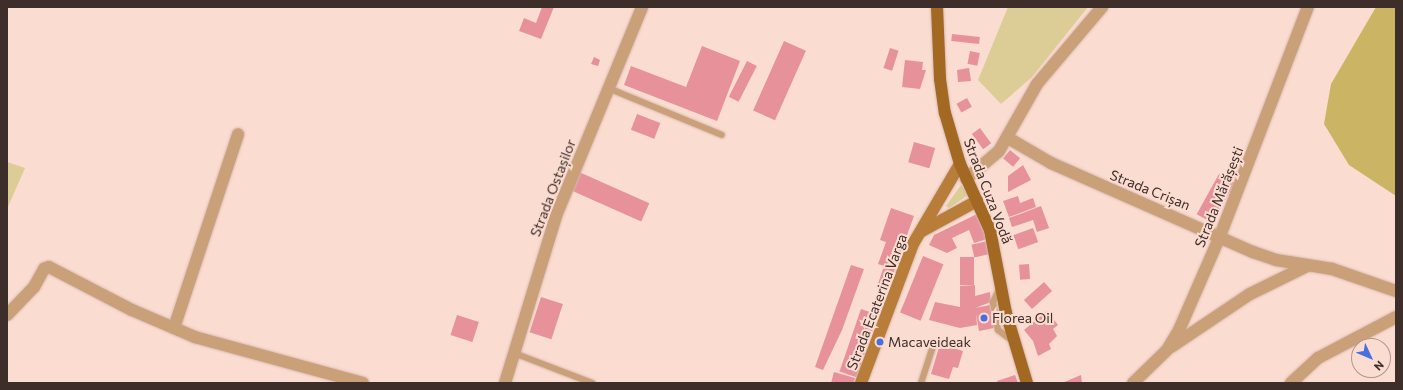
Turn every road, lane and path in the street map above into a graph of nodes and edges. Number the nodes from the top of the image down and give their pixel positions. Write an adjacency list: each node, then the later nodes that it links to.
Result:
1 (642, 7): 5 (street, Strada Ostașilor)
2 (937, 7): 9 (main road, Strada Cuza Vodă)
3 (1102, 7): 8 (street)
4 (1308, 7): 13 (street, Strada Mărășești)
5 (608, 88): 7 (lane); 21 (street, Strada Ostașilor)
6 (238, 134): 18 (street)
7 (722, 135)
8 (1008, 138): 10 (street); 13 (street, Strada Crișan)
9 (960, 164): 10 (main road, Strada Cuza Vodă); 12 (main road, Strada Ecaterina Varga)
10 (966, 178): 11 (main road, Strada Cuza Vodă)
11 (977, 201): 12 (main road, Strada Ecaterina Varga); 27 (main road, Strada Cuza Vodă)
12 (921, 231): 25 (main road, Strada Ecaterina Varga)
13 (1220, 236): 14 (street, Strada Crișan); 20 (street, Strada Mărășești)
14 (1307, 266): 15 (street, Strada Crișan); 20 (street)
15 (1396, 291)
16 (7, 315): 18 (street)
17 (1396, 317): 29 (street)
18 (174, 328): 22 (street)
19 (933, 345): 26 (lane)
20 (1167, 350): 28 (street, Strada Mărășești)
21 (514, 353): 23 (street, Strada Ostașilor); 24 (lane)
22 (363, 383)
23 (504, 383)
24 (592, 383)
25 (861, 383)
26 (921, 383)
27 (1027, 383)
28 (1133, 383)
29 (1291, 383)

